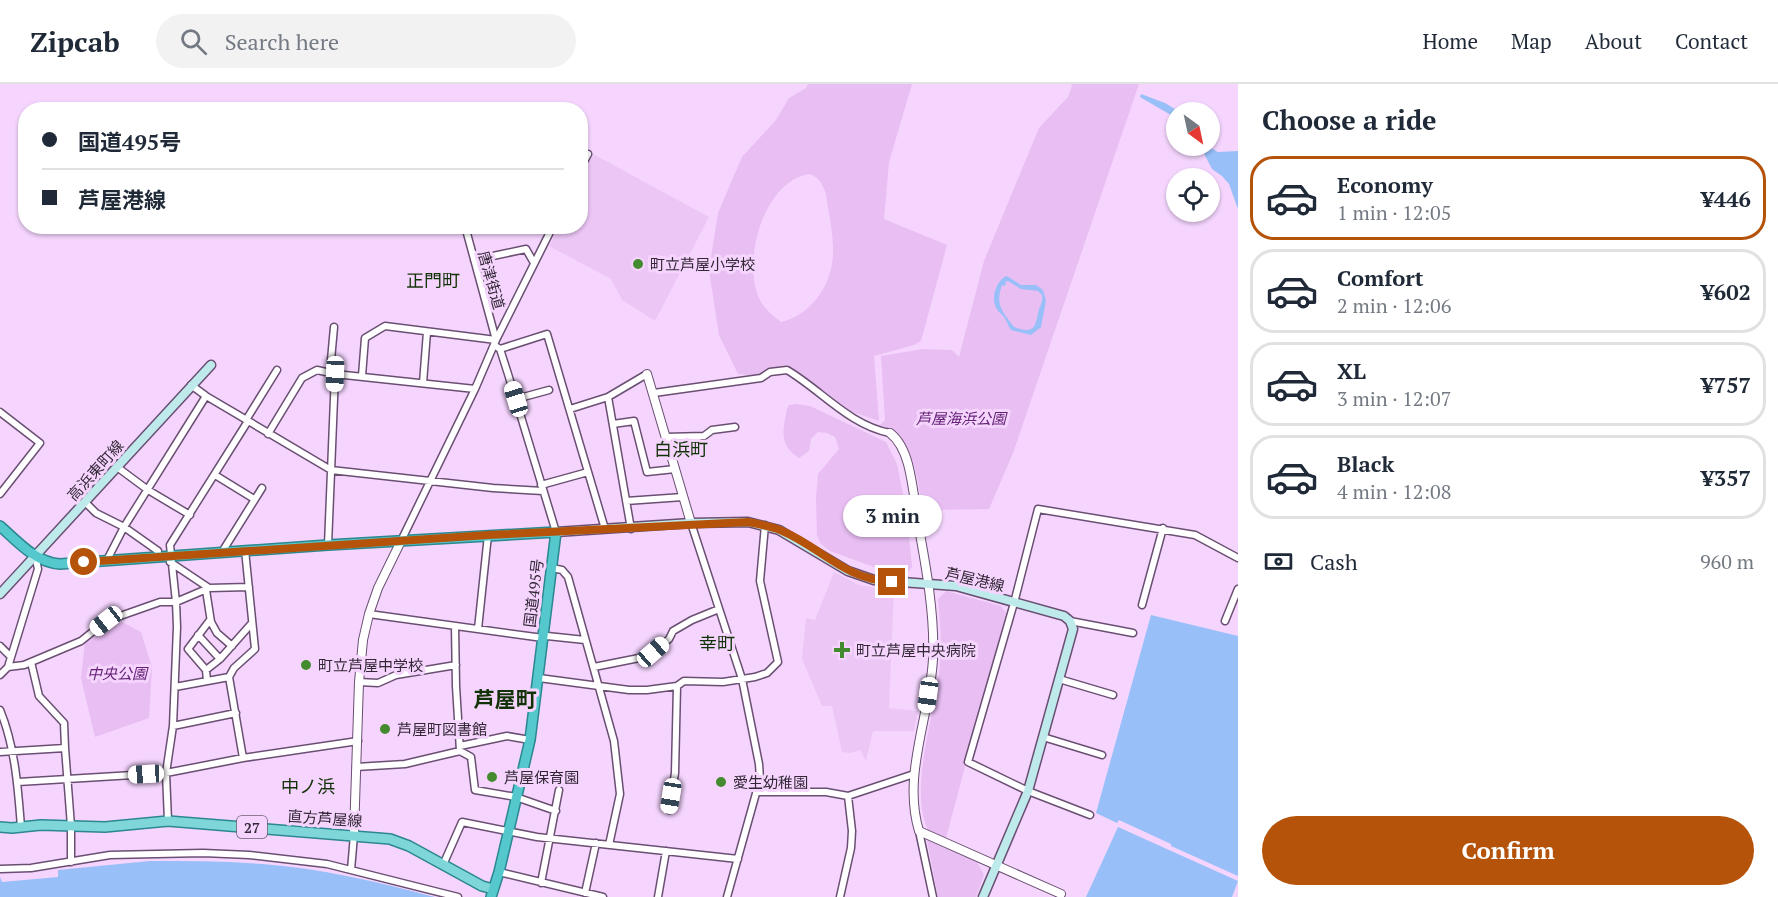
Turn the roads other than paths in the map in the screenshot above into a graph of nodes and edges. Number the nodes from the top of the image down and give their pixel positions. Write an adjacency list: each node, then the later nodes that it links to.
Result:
1 (467, 234): 3 (street, 唐津街道)
2 (549, 234): 4 (street)
3 (474, 260): 4 (street); 7 (street, 唐津街道)
4 (534, 264): 7 (street)
5 (334, 327): 10 (street)
6 (427, 332): 7 (street); 12 (street); 13 (street)
7 (497, 345): 15 (street); 20 (street, 唐津街道); 21 (street)
8 (211, 365): 14 (main road, 高浜東町線)
9 (277, 370): 23 (street)
10 (335, 374): 12 (street); 27 (street); 31 (street)
11 (648, 374): 17 (street); 19 (street)
12 (362, 376): 13 (street)
13 (423, 383): 15 (street)
14 (191, 385): 18 (street); 29 (main road, 高浜東町線)
15 (475, 389): 34 (street)
16 (549, 390): 20 (street)
17 (654, 393): 26 (street); 28 (street)
18 (206, 396): 23 (street); 37 (street)
19 (608, 397): 21 (street); 24 (street)
20 (516, 399): 36 (street, 唐津街道)
21 (570, 409): 32 (street)
22 (0, 412): 38 (street)
23 (247, 421): 27 (street); 33 (street)
24 (613, 424): 30 (street); 41 (street)
25 (735, 427): 28 (street)
26 (890, 433): 63 (street)
27 (268, 434): 31 (street)
28 (666, 437): 30 (street)
29 (117, 466): 37 (street); 42 (main road, 高浜東町線)
30 (675, 469): 39 (street)
31 (331, 471): 34 (street); 54 (street)
32 (588, 472): 36 (street); 49 (street)
33 (215, 475): 40 (street); 43 (street)
34 (430, 481): 36 (street); 53 (street)
35 (262, 488): 40 (street)
36 (542, 488): 51 (street, 唐津街道)
37 (147, 490): 43 (street); 47 (street)
38 (0, 494)
39 (683, 497): 41 (street); 44 (street)
40 (254, 499): 56 (street)
41 (626, 501): 50 (street)
42 (85, 502): 47 (street); 57 (main road, 高浜東町線)
43 (190, 515): 60 (street)
44 (691, 524): 45 (main road, 芦屋港線); 50 (main road, 芦屋港線); 71 (street)
45 (765, 525): 63 (main road, 芦屋港線); 95 (street)
46 (0, 526): 57 (highway)
47 (124, 527): 58 (street); 61 (street)
48 (1163, 528): 59 (street); 69 (street); 70 (street)
49 (605, 529): 50 (main road, 芦屋港線); 51 (main road, 芦屋港線)
50 (631, 529)
51 (556, 532): 52 (highway); 62 (highway, 国道495号)
52 (488, 535): 53 (highway); 78 (street)
53 (401, 541): 54 (highway); 72 (street)
54 (328, 545): 55 (highway)
55 (245, 550): 56 (highway); 64 (street)
56 (222, 552): 60 (highway)
57 (35, 555): 61 (highway); 67 (main road, 高浜東町線); 85 (street)
58 (158, 556): 60 (highway); 61 (highway)
59 (1238, 558)
60 (170, 559): 65 (street); 68 (street)
61 (107, 560)
62 (552, 568): 81 (highway, 国道495号); 82 (street)
63 (929, 585): 69 (main road, 芦屋港線); 117 (street)
64 (249, 587): 65 (street); 76 (street)
65 (207, 589): 68 (street); 73 (street)
66 (1238, 589): 75 (street)
67 (0, 594)
68 (176, 602): 87 (street); 100 (street)
69 (1014, 603): 74 (main road, 芦屋港線); 121 (street)
70 (1142, 604)
71 (719, 609): 90 (street); 95 (street)
72 (369, 614): 77 (street); 98 (street)
73 (210, 620): 80 (street); 84 (street)
74 (1071, 621): 79 (street); 96 (main road)
75 (1225, 621)
76 (252, 623): 84 (street); 93 (street)
77 (455, 626): 78 (street); 88 (street)
78 (478, 629): 81 (street)
79 (1133, 633)
80 (198, 635): 86 (street); 91 (street)
81 (543, 638): 82 (street); 94 (highway, 国道495号)
82 (585, 640): 90 (street)
83 (0, 646): 85 (street)
84 (232, 646): 86 (street)
85 (11, 657): 89 (street)
86 (220, 659): 91 (street)
87 (31, 662): 89 (street); 109 (street)
88 (456, 665): 98 (street); 110 (street)
89 (8, 667): 92 (street)
90 (594, 667): 101 (street)
91 (206, 670): 97 (street)
92 (0, 675)
93 (229, 677): 97 (street); 104 (street)
94 (539, 678): 101 (street); 107 (highway, 国道495号)
95 (742, 679): 99 (street); 122 (street)
96 (1059, 679): 102 (street); 106 (main road)
97 (207, 681): 100 (street)
98 (359, 682): 108 (street)
99 (677, 686): 101 (street); 125 (street)
100 (175, 687): 105 (street)
101 (600, 687): 137 (street)
102 (1113, 695)
103 (0, 710): 111 (street)
104 (236, 713): 105 (street); 114 (street)
105 (173, 726): 116 (street)
106 (1043, 737): 113 (street); 121 (main road)
107 (530, 740): 110 (street); 124 (highway, 国道495号)
108 (358, 741): 114 (street); 115 (street)
109 (65, 748): 111 (street); 118 (street)
110 (460, 748): 115 (street); 124 (street)
111 (11, 751): 112 (street); 119 (street)
112 (0, 752)
113 (1102, 755)
114 (243, 758): 116 (street)
115 (356, 767): 134 (street)
116 (166, 773): 118 (street); 128 (street)
117 (914, 774): 123 (street); 132 (street)
118 (68, 779): 119 (street); 129 (street)
119 (18, 782): 131 (street)
120 (559, 790): 126 (street)
121 (1028, 791): 127 (street); 142 (main road)
122 (756, 792): 123 (street); 139 (street)
123 (848, 796): 154 (street)
124 (516, 797): 126 (street); 133 (highway, 国道495号)
125 (669, 810)
126 (556, 811): 135 (street)
127 (1090, 815)
128 (168, 821): 129 (main road, 直方芦屋線 / 27); 134 (main road, 直方芦屋線 / 27)
129 (71, 826): 131 (main road, 直方芦屋線 / 27); 140 (street)
130 (0, 827): 131 (main road, 直方芦屋線 / 27)
131 (21, 827)
132 (919, 831): 142 (street); 155 (street)
133 (508, 832): 135 (street); 141 (street); 145 (highway, 国道495号)
134 (354, 834): 141 (main road, 直方芦屋線 / 27); 144 (street)
135 (551, 838): 136 (street); 146 (street)
136 (596, 843): 137 (street); 148 (street)
137 (609, 845): 138 (street)
138 (666, 851): 139 (street); 152 (street)
139 (738, 859): 153 (street)
140 (71, 862): 143 (street); 144 (street)
141 (443, 865): 147 (main road, 直方芦屋線 / 27)
142 (996, 866): 149 (street); 156 (main road)
143 (0, 869)
144 (351, 870): 150 (street)
145 (499, 872): 146 (street); 147 (highway, 国道495号)
146 (541, 883): 148 (street)
147 (492, 893)
148 (585, 893): 151 (street)
149 (1060, 895)
150 (458, 897)
151 (603, 897)
152 (658, 897)
153 (727, 897)
154 (840, 897)
155 (933, 897)
156 (983, 897)

